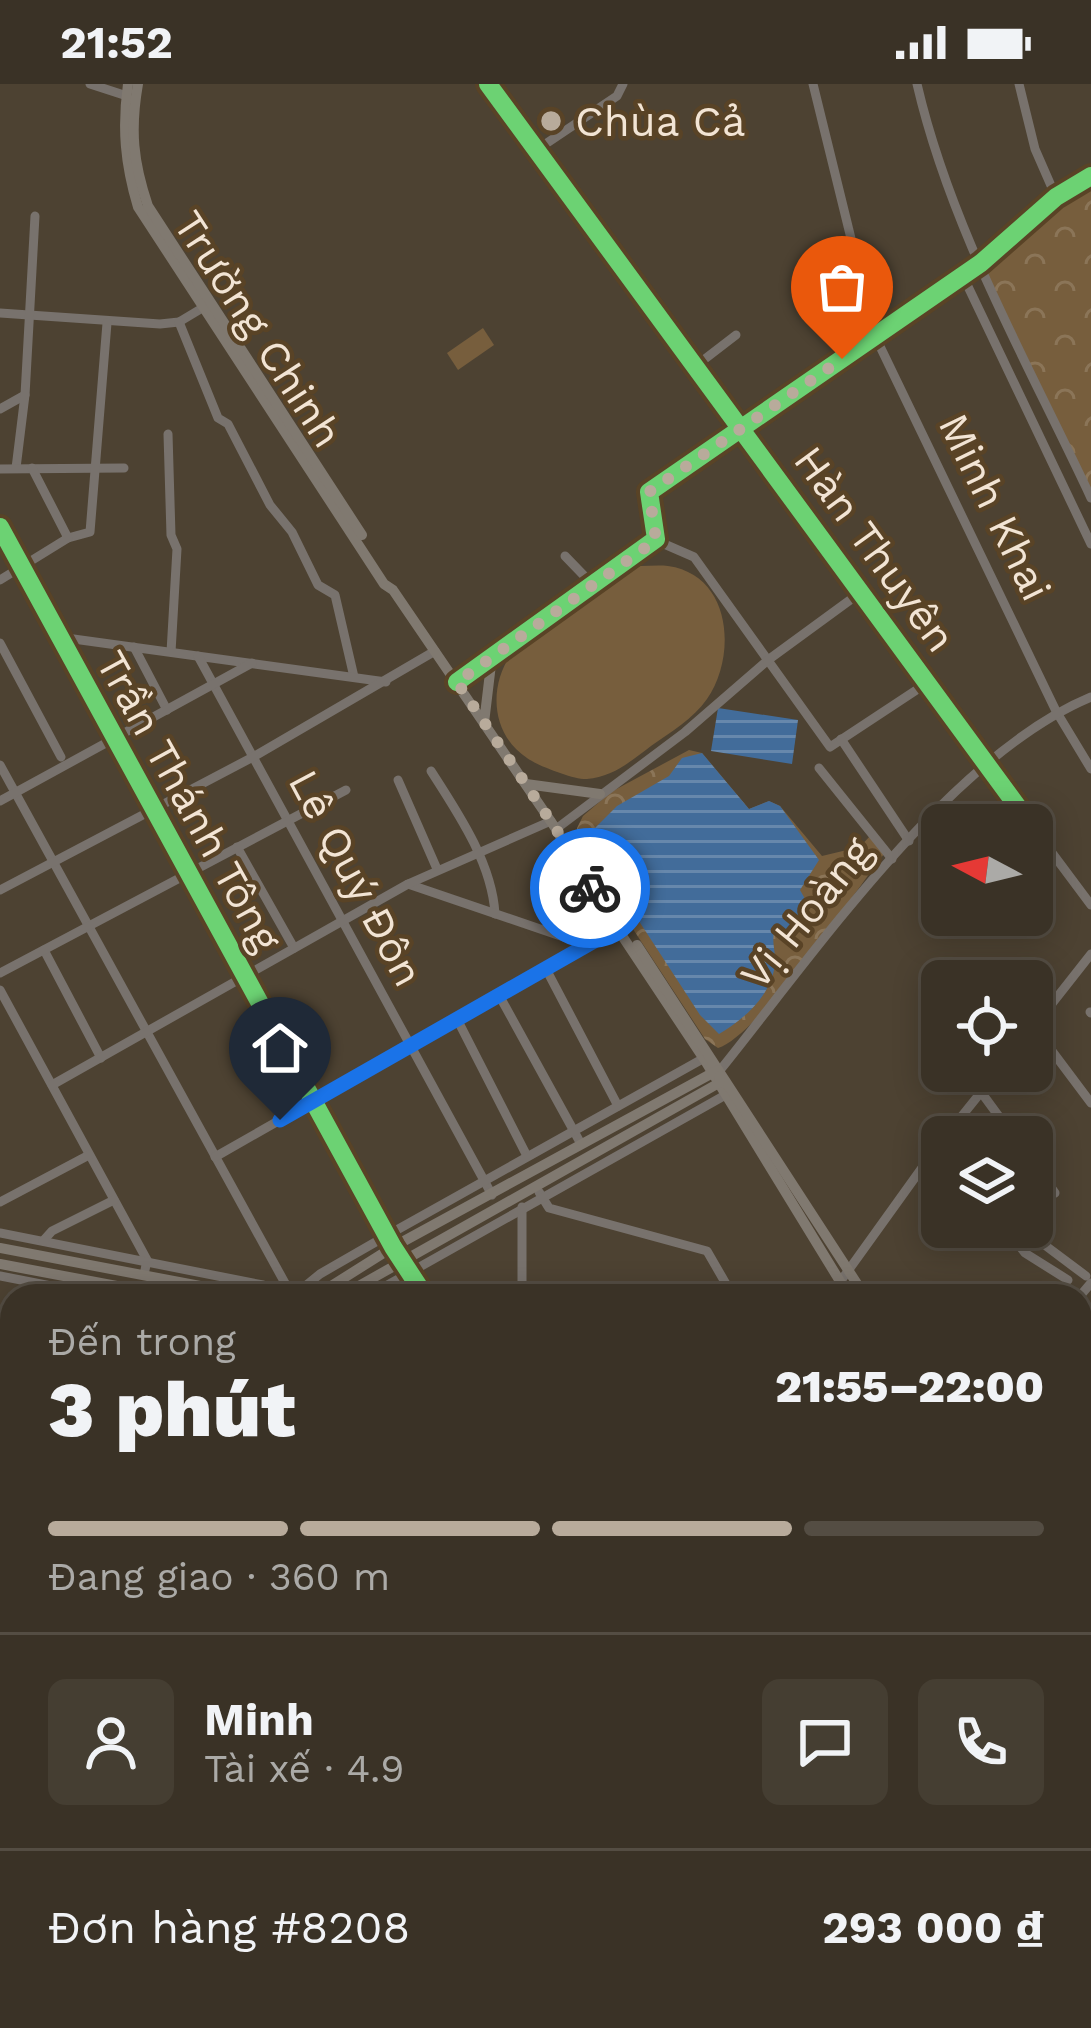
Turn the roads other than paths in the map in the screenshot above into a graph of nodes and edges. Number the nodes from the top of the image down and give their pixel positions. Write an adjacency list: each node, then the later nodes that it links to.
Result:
1 (90, 84): 8 (street)
2 (138, 84): 41 (main road, Trường Chinh)
3 (488, 84): 9 (street, Hàn Thuyên)
4 (623, 84): 9 (street)
5 (813, 84): 21 (street, Minh Khai)
6 (917, 84): 13 (street)
7 (1019, 84): 11 (street)
8 (128, 90): 15 (main road, Trường Chinh)
9 (538, 149): 22 (street, Hàn Thuyên)
10 (1091, 176): 11 (street)
11 (1056, 197): 13 (street)
12 (35, 216): 17 (street)
13 (981, 263): 14 (street); 32 (street)
14 (962, 274): 21 (street); 36 (street)
15 (204, 307): 19 (street); 41 (main road, Trường Chinh)
16 (0, 313): 17 (street)
17 (29, 315): 18 (street); 23 (street)
18 (107, 322): 19 (street); 27 (street)
19 (179, 322): 52 (street)
20 (736, 335): 22 (street)
21 (875, 336): 25 (street); 59 (street, Minh Khai)
22 (697, 365): 25 (street, Hàn Thuyên)
23 (25, 395): 24 (street); 31 (street)
24 (0, 409)
25 (743, 427): 35 (street); 42 (street, Hàn Thuyên)
26 (168, 434): 47 (street)
27 (94, 466): 28 (street); 29 (street); 34 (street)
28 (32, 468): 31 (street); 34 (street)
29 (124, 468)
30 (0, 469): 31 (street)
31 (16, 469)
32 (1091, 498)
33 (0, 527): 38 (street, Trần Thánh Tông)
34 (68, 538): 38 (street)
35 (656, 540): 40 (street); 50 (street)
36 (1091, 544)
37 (565, 556): 40 (street)
38 (22, 569): 39 (street); 43 (street, Trần Thánh Tông)
39 (0, 580)
40 (593, 585): 49 (street)
41 (393, 590): 46 (main road, Trường Chinh)
42 (861, 592): 50 (street); 55 (street, Hàn Thuyên)
43 (58, 637): 45 (street); 61 (street, Trần Thánh Tông)
44 (0, 643): 63 (street)
45 (134, 647): 47 (street); 58 (street)
46 (435, 651): 53 (street); 54 (main road, Trường Chinh)
47 (171, 652): 48 (street)
48 (198, 656): 51 (street); 56 (street, Lê Quý Đôn)
49 (492, 656): 54 (street); 60 (main road)
50 (767, 660): 62 (street); 74 (street)
51 (252, 663): 52 (street); 56 (street)
52 (354, 677): 53 (street)
53 (386, 682): 64 (street)
54 (457, 682): 60 (main road, Trường Chinh)
55 (927, 683): 62 (street); 65 (street, Hàn Thuyên)
56 (214, 686): 58 (street); 64 (street, Lê Quý Đôn)
57 (1091, 697): 59 (street)
58 (167, 710): 61 (street)
59 (1056, 711): 65 (street, Vị Hoàng); 68 (street, Minh Khai)
60 (484, 723): 71 (main road, Trường Chinh)
61 (114, 737): 73 (street); 77 (street, Trần Thánh Tông)
62 (841, 739): 80 (street)
63 (61, 757)
64 (253, 757): 77 (street); 78 (street, Lê Quý Đôn)
65 (986, 764): 76 (street, Hàn Thuyên); 80 (street, Vị Hoàng)
66 (0, 765): 73 (street)
67 (819, 768): 84 (street)
68 (1091, 769)
69 (431, 771): 83 (street)
70 (398, 780): 87 (street)
71 (526, 784): 74 (main road); 79 (main road, Trường Chinh)
72 (346, 790): 78 (street)
73 (15, 793): 75 (street); 86 (street)
74 (600, 794): 79 (street)
75 (0, 801)
76 (1016, 804)
77 (152, 810): 86 (street); 88 (street, Trần Thánh Tông)
78 (287, 821): 81 (street); 93 (street, Lê Quý Đôn)
79 (554, 825): 83 (street); 85 (main road, Trường Chinh)
80 (909, 841): 84 (street, Vị Hoàng)
81 (237, 848): 88 (street); 97 (street)
82 (1053, 854): 91 (street, Hàn Thuyên)
83 (477, 855): 87 (street); 92 (street)
84 (892, 859): 112 (street, Vị Hoàng)
85 (576, 860): 95 (main road, Trường Chinh); 110 (main road, Trường Chinh)
86 (55, 862): 90 (street); 94 (street)
87 (437, 869): 89 (street)
88 (188, 874): 94 (street); 102 (street, Trần Thánh Tông)
89 (408, 884): 92 (street); 93 (street)
90 (0, 890)
91 (1091, 905)
92 (495, 914): 96 (street)
93 (341, 922): 97 (street); 108 (street, Lê Quý Đôn)
94 (88, 926): 98 (street); 107 (street)
95 (617, 928): 96 (street); 110 (main road, Trường Chinh)
96 (587, 945): 100 (street)
97 (294, 948): 102 (street)
98 (44, 950): 101 (street); 111 (street)
99 (1091, 954): 105 (street)
100 (546, 969): 104 (street); 118 (street)
101 (0, 973)
102 (244, 976): 107 (street); 116 (street, Trần Thánh Tông)
103 (0, 990): 113 (street)
104 (499, 995): 106 (street); 121 (street)
105 (1053, 1002)
106 (457, 1019): 108 (street); 124 (street)
107 (146, 1032): 111 (street); 125 (street)
108 (410, 1046): 116 (street); 127 (street, Lê Quý Đôn)
109 (1053, 1054): 117 (street)
110 (707, 1056): 112 (main road, Trường Chinh); 118 (street)
111 (100, 1058): 113 (street)
112 (716, 1070): 114 (main road, Trường Chinh); 122 (main road)
113 (52, 1085): 123 (street)
114 (726, 1089): 128 (main road); 144 (main road, Trường Chinh); 151 (main road, Trường Chinh)
115 (981, 1092): 119 (street); 120 (street)
116 (313, 1101): 125 (street); 137 (street, Trần Thánh Tông)
117 (1091, 1102)
118 (618, 1106): 121 (street)
119 (962, 1116)
120 (999, 1116)
121 (574, 1130): 122 (street); 124 (street)
122 (581, 1144): 131 (main road)
123 (89, 1155): 132 (street); 133 (street)
124 (527, 1156): 127 (street)
125 (215, 1157): 157 (street)
126 (921, 1177): 144 (street)
127 (484, 1181): 131 (street, Lê Quý Đôn); 137 (street)
128 (538, 1190): 134 (street); 142 (main road); 163 (street)
129 (1053, 1190): 130 (street)
130 (1055, 1193)
131 (492, 1195): 137 (main road)
132 (114, 1200): 136 (street); 141 (street)
133 (0, 1202)
134 (522, 1207): 145 (street); 162 (street)
135 (0, 1233): 136 (street)
136 (43, 1241): 141 (street)
137 (390, 1242): 142 (street, Trần Thánh Tông); 158 (main road)
138 (0, 1248): 146 (main road)
139 (1021, 1248): 149 (street)
140 (1048, 1248): 150 (street)
141 (147, 1260): 146 (street); 156 (street)
142 (400, 1260): 145 (street, Trần Thánh Tông); 159 (main road)
143 (0, 1264): 148 (main road)
144 (849, 1268): 151 (street); 165 (main road, Trường Chinh)
145 (409, 1272): 160 (street); 161 (street, Trần Thánh Tông)
146 (144, 1275): 155 (main road)
147 (0, 1276): 148 (street)
148 (34, 1276): 152 (street); 153 (street); 154 (main road)
149 (1068, 1280)
150 (1088, 1280)
151 (840, 1282): 164 (street)
152 (32, 1284)
153 (61, 1284)
154 (85, 1284)
155 (191, 1284)
156 (257, 1284)
157 (290, 1284)
158 (333, 1284)
159 (361, 1284)
160 (388, 1284)
161 (418, 1284)
162 (522, 1284)
163 (726, 1284)
164 (838, 1284)
165 (858, 1284)

